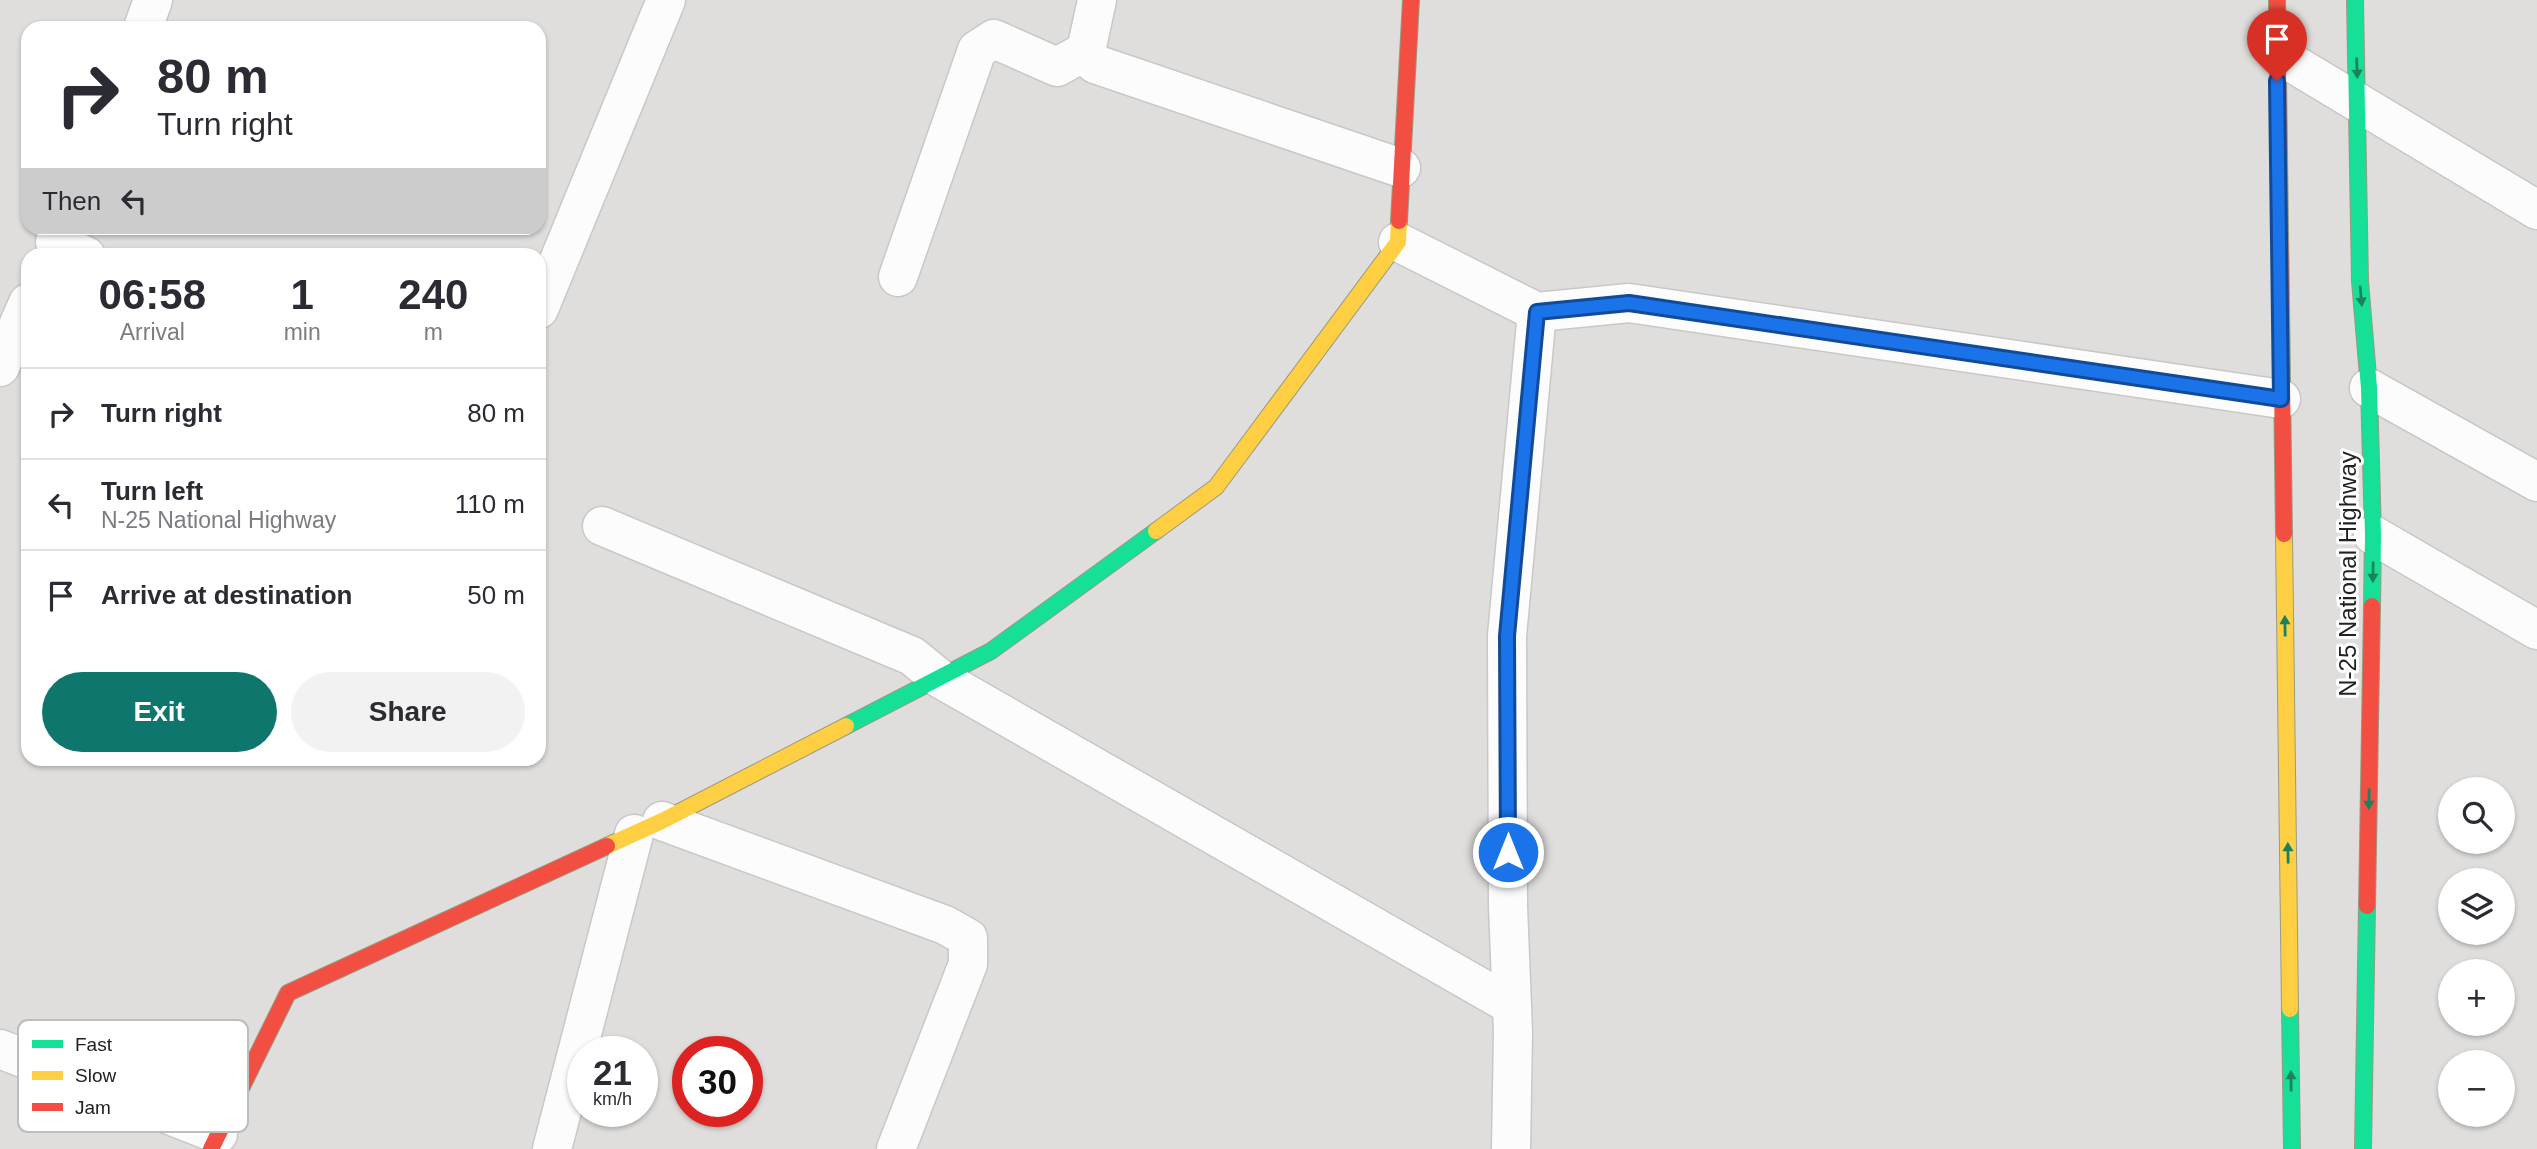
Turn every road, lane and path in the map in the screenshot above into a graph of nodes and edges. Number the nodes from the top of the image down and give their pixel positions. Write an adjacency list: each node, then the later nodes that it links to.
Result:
1 (153, 0): 7 (street)
2 (666, 0): 15 (street)
3 (1097, 0): 8 (street)
4 (1411, 0): 11 (main road)
5 (2277, 0): 9 (main road)
6 (2355, 0): 10 (main road, N-25 National Highway, one-way to 10)
7 (146, 21)
8 (1086, 51): 11 (street); 14 (street)
9 (2277, 54): 10 (street); 20 (main road)
10 (2358, 103): 12 (street); 19 (main road, N-25 National Highway, one-way to 19)
11 (1401, 168): 13 (main road)
12 (2537, 210)
13 (1398, 242): 16 (street); 25 (main road)
14 (898, 277)
15 (546, 292)
16 (1537, 312): 20 (street); 27 (street)
17 (21, 319): 18 (street)
18 (0, 367)
19 (2369, 388): 21 (street); 23 (main road, N-25 National Highway)
20 (2281, 399): 36 (main road, one-way to 20)
21 (2537, 482)
22 (603, 526): 25 (street)
23 (2374, 535): 24 (street); 37 (main road, N-25 National Highway, one-way to 37)
24 (2537, 630)
25 (939, 678): 26 (main road); 27 (street)
26 (648, 827): 30 (main road); 33 (street); 34 (street)
27 (1511, 1005): 35 (street)
28 (0, 1049): 29 (street)
29 (18, 1057)
30 (248, 1073)
31 (193, 1132): 32 (street)
32 (214, 1141)
33 (552, 1149)
34 (896, 1149)
35 (1511, 1149)
36 (2292, 1149)
37 (2362, 1149)

